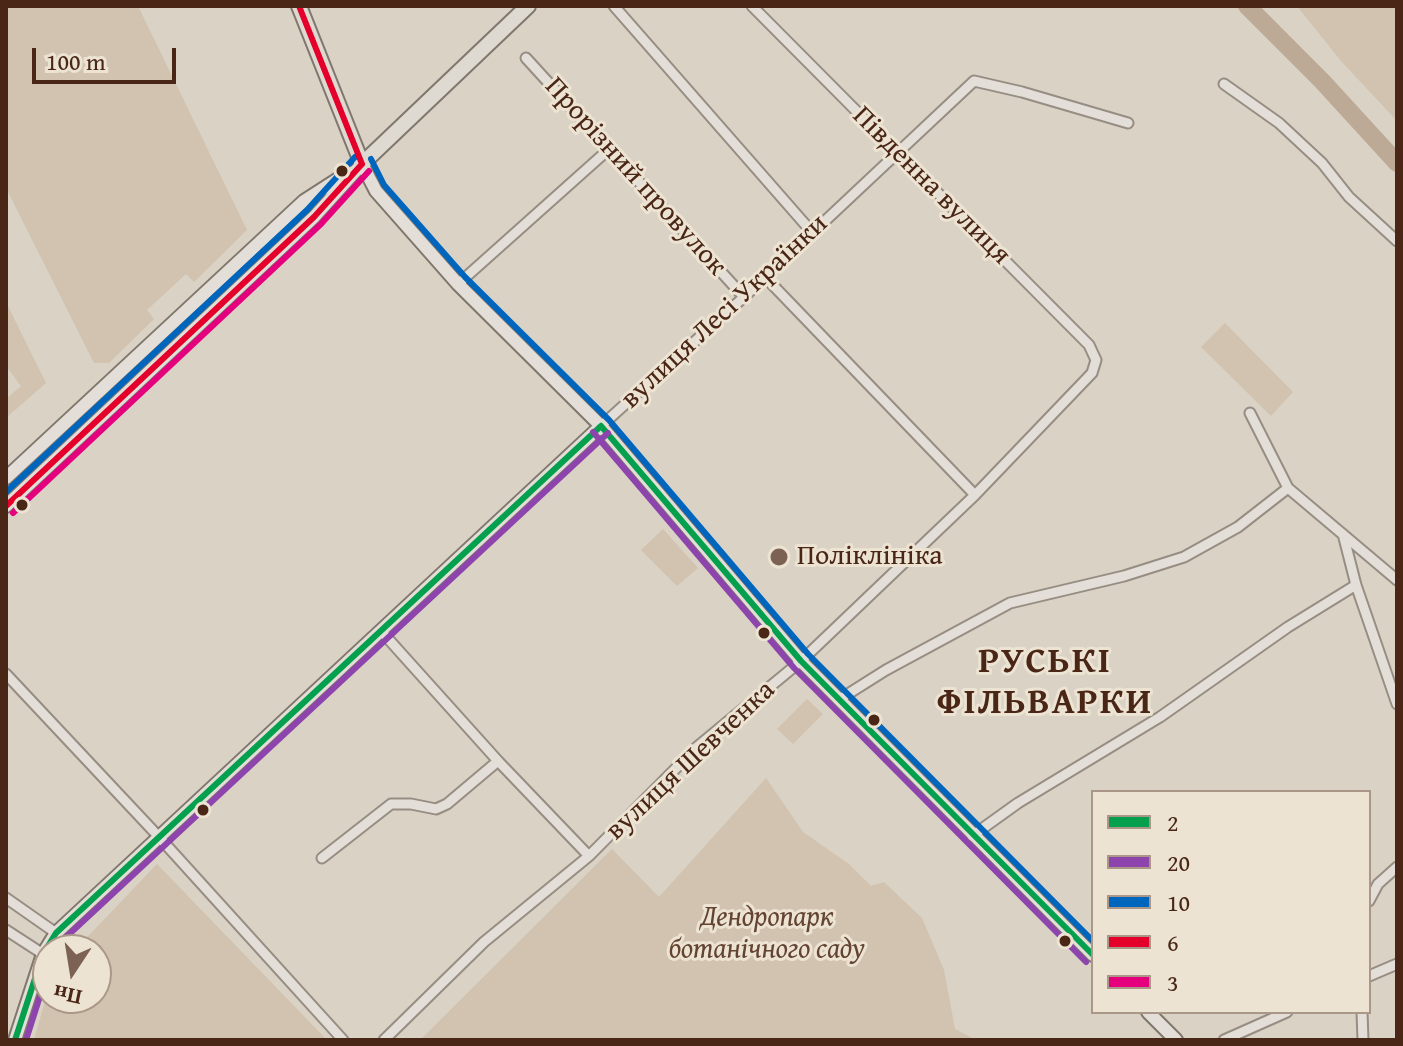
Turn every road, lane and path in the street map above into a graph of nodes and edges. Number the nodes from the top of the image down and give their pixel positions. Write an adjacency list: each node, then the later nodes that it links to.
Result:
1 (299, 6): 10 (main road)
2 (528, 6): 10 (main road)
3 (614, 6): 11 (street)
4 (752, 6): 9 (street, Південна вулиця)
5 (526, 58): 8 (street, Прорізний провулок)
6 (1224, 84): 12 (street)
7 (1128, 123): 9 (street, вулиця Лесі Українки)
8 (608, 150): 14 (street); 15 (street, Прорізний провулок)
9 (898, 153): 11 (street, вулиця Лесі Українки); 16 (street, Південна вулиця)
10 (362, 164): 14 (street); 19 (street); 22 (street)
11 (811, 231): 13 (street, вулиця Лесі Українки)
12 (1397, 241)
13 (765, 277): 15 (street, вулиця Лесі Українки); 21 (street, Прорізний провулок)
14 (458, 284): 18 (street)
15 (744, 297): 18 (street, вулиця Лесі Українки)
16 (1092, 373): 21 (street, вулиця Шевченка)
17 (1250, 413): 20 (street)
18 (601, 426): 26 (street, вулиця Лесі Українки); 27 (street)
19 (6, 478)
20 (1288, 488): 23 (street); 29 (street)
21 (975, 495): 27 (street, вулиця Шевченка)
22 (6, 506)
23 (1343, 534): 24 (street); 25 (street)
24 (1397, 580)
25 (1356, 585): 30 (street); 32 (street)
26 (382, 632): 31 (street); 33 (street, вулиця Лесі Українки)
27 (801, 661): 29 (street); 34 (street, вулиця Шевченка)
28 (6, 674): 33 (street)
29 (840, 699): 32 (street)
30 (1397, 704)
31 (498, 761): 34 (street); 35 (street)
32 (972, 836): 42 (street)
33 (159, 837): 40 (street, вулиця Лесі Українки); 50 (street)
34 (589, 856): 51 (street, вулиця Шевченка)
35 (322, 858)
36 (1397, 867): 37 (street)
37 (1371, 897)
38 (6, 898): 40 (street)
39 (6, 930): 41 (street)
40 (56, 933)
41 (32, 947)
42 (1091, 953)
43 (1397, 964): 44 (street)
44 (1371, 975)
45 (32, 988): 49 (street, вулиця Лесі Українки)
46 (1150, 1014): 52 (street)
47 (1282, 1014): 53 (street)
48 (1362, 1014): 54 (street)
49 (15, 1040)
50 (343, 1040)
51 (384, 1040)
52 (1176, 1040)
53 (1224, 1040)
54 (1363, 1040)

